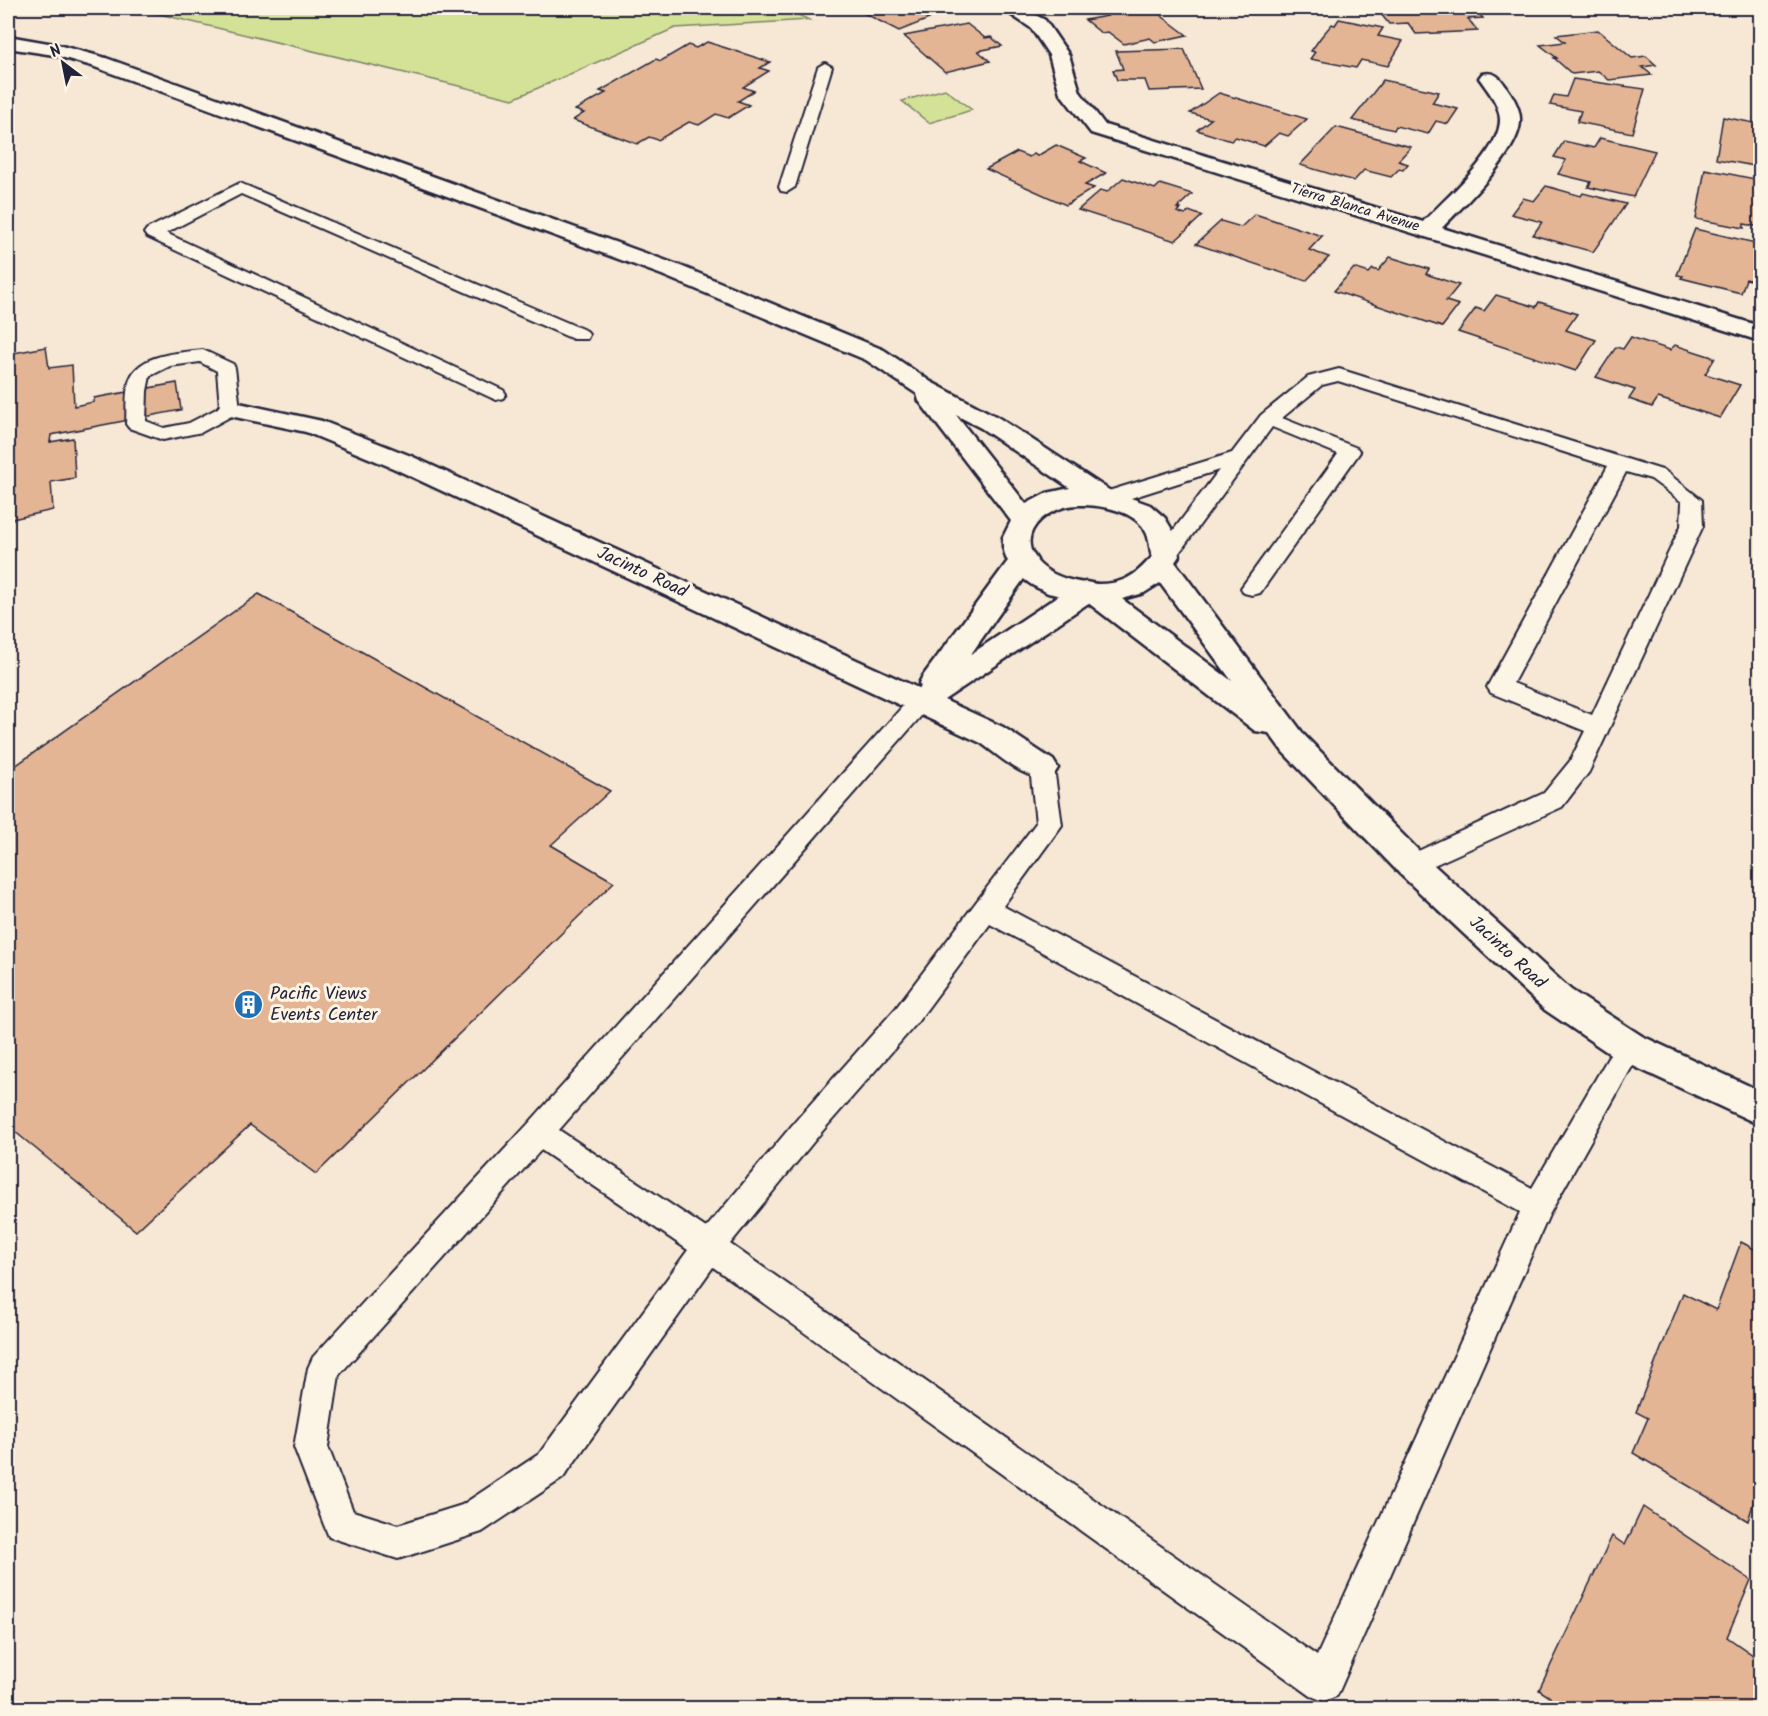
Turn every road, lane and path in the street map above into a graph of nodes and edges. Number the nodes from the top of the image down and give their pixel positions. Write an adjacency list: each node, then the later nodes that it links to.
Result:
1 (1010, 8): 6 (street, Tierra Blanca Avenue)
2 (8, 42): 9 (street)
3 (825, 68): 5 (lane)
4 (1489, 78): 6 (street)
5 (787, 187)
6 (1426, 231): 7 (street, Tierra Blanca Avenue)
7 (1761, 334)
8 (580, 335): 10 (lane)
9 (922, 387): 15 (street); 16 (street)
10 (496, 394)
11 (230, 409): 11 (lane); 21 (street, Jacinto Road)
12 (1268, 419): 13 (lane); 14 (lane); 19 (lane)
13 (1237, 459): 15 (lane); 18 (lane)
14 (1620, 463): 22 (lane); 22 (lane)
15 (1106, 498): 16 (street); 18 (street)
16 (1023, 519): 17 (street)
17 (1023, 560): 20 (street); 21 (street)
18 (1163, 560): 20 (street); 23 (street, Jacinto Road)
19 (1252, 588)
20 (1091, 592): 21 (street); 23 (street, Jacinto Road)
21 (920, 702): 24 (street, Jacinto Road); 29 (lane)
22 (1599, 727): 25 (lane)
23 (1294, 744): 25 (street, Jacinto Road)
24 (1042, 768): 26 (lane)
25 (1412, 866): 27 (street, Jacinto Road)
26 (987, 910): 30 (lane); 31 (lane)
27 (1629, 1047): 28 (street, Jacinto Road); 30 (lane)
28 (1761, 1109)
29 (539, 1132): 31 (lane); 31 (lane)
30 (1538, 1206): 31 (lane)
31 (709, 1247)

